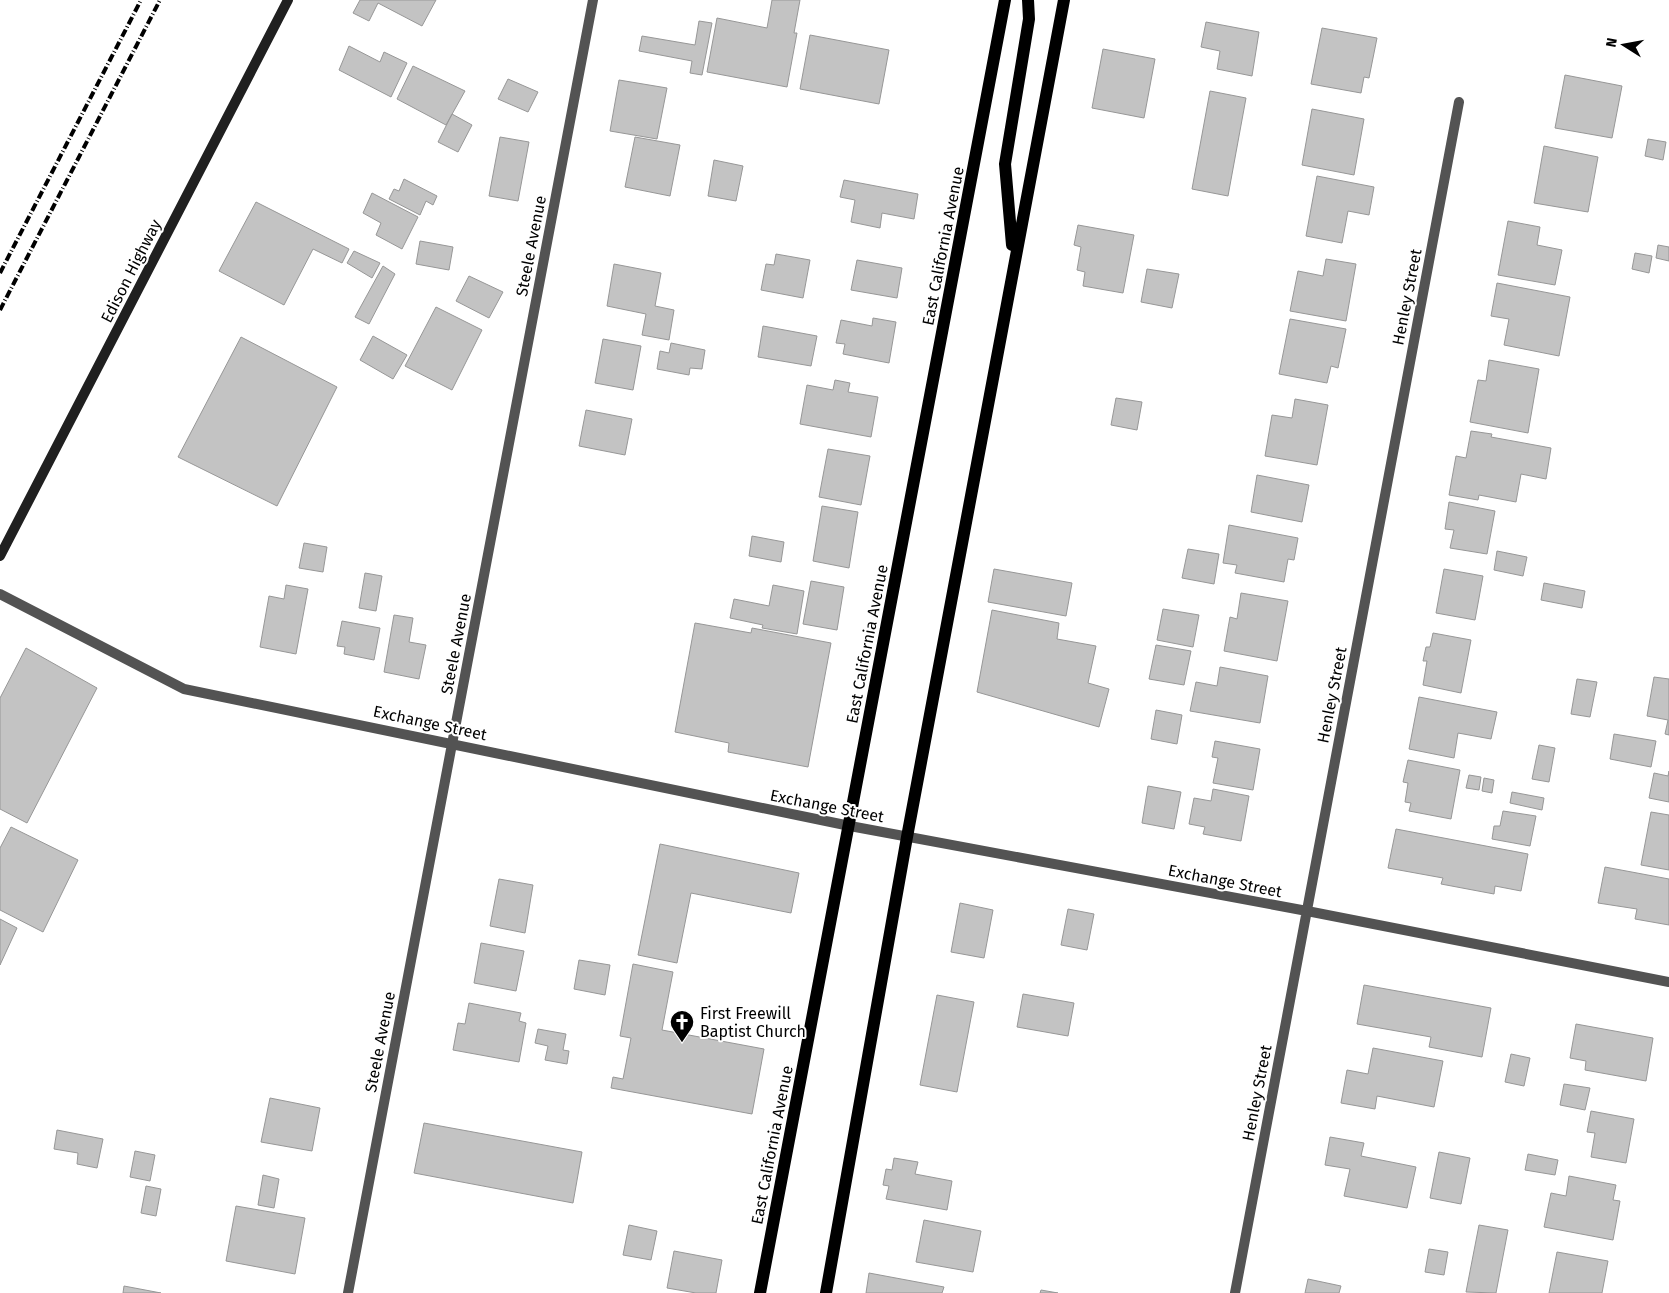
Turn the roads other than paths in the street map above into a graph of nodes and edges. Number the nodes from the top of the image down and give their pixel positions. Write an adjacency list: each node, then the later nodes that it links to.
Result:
1 (288, 0): 8 (main road, Edison Highway)
2 (593, 0): 10 (street, Steele Avenue)
3 (1005, 0): 11 (main road, East California Avenue)
4 (1028, 0): 7 (main road)
5 (1064, 0): 7 (main road)
6 (1459, 102): 13 (street, Henley Street)
7 (1014, 263): 12 (main road)
8 (0, 556)
9 (0, 594): 10 (street, Exchange Street)
10 (452, 743): 11 (street, Exchange Street); 15 (street, Steele Avenue)
11 (850, 826): 12 (street, Exchange Street); 16 (main road, East California Avenue)
12 (907, 837): 13 (street, Exchange Street); 17 (main road)
13 (1306, 912): 14 (street, Exchange Street); 18 (street, Henley Street)
14 (1669, 982)
15 (348, 1293)
16 (760, 1293)
17 (826, 1293)
18 (1235, 1293)

